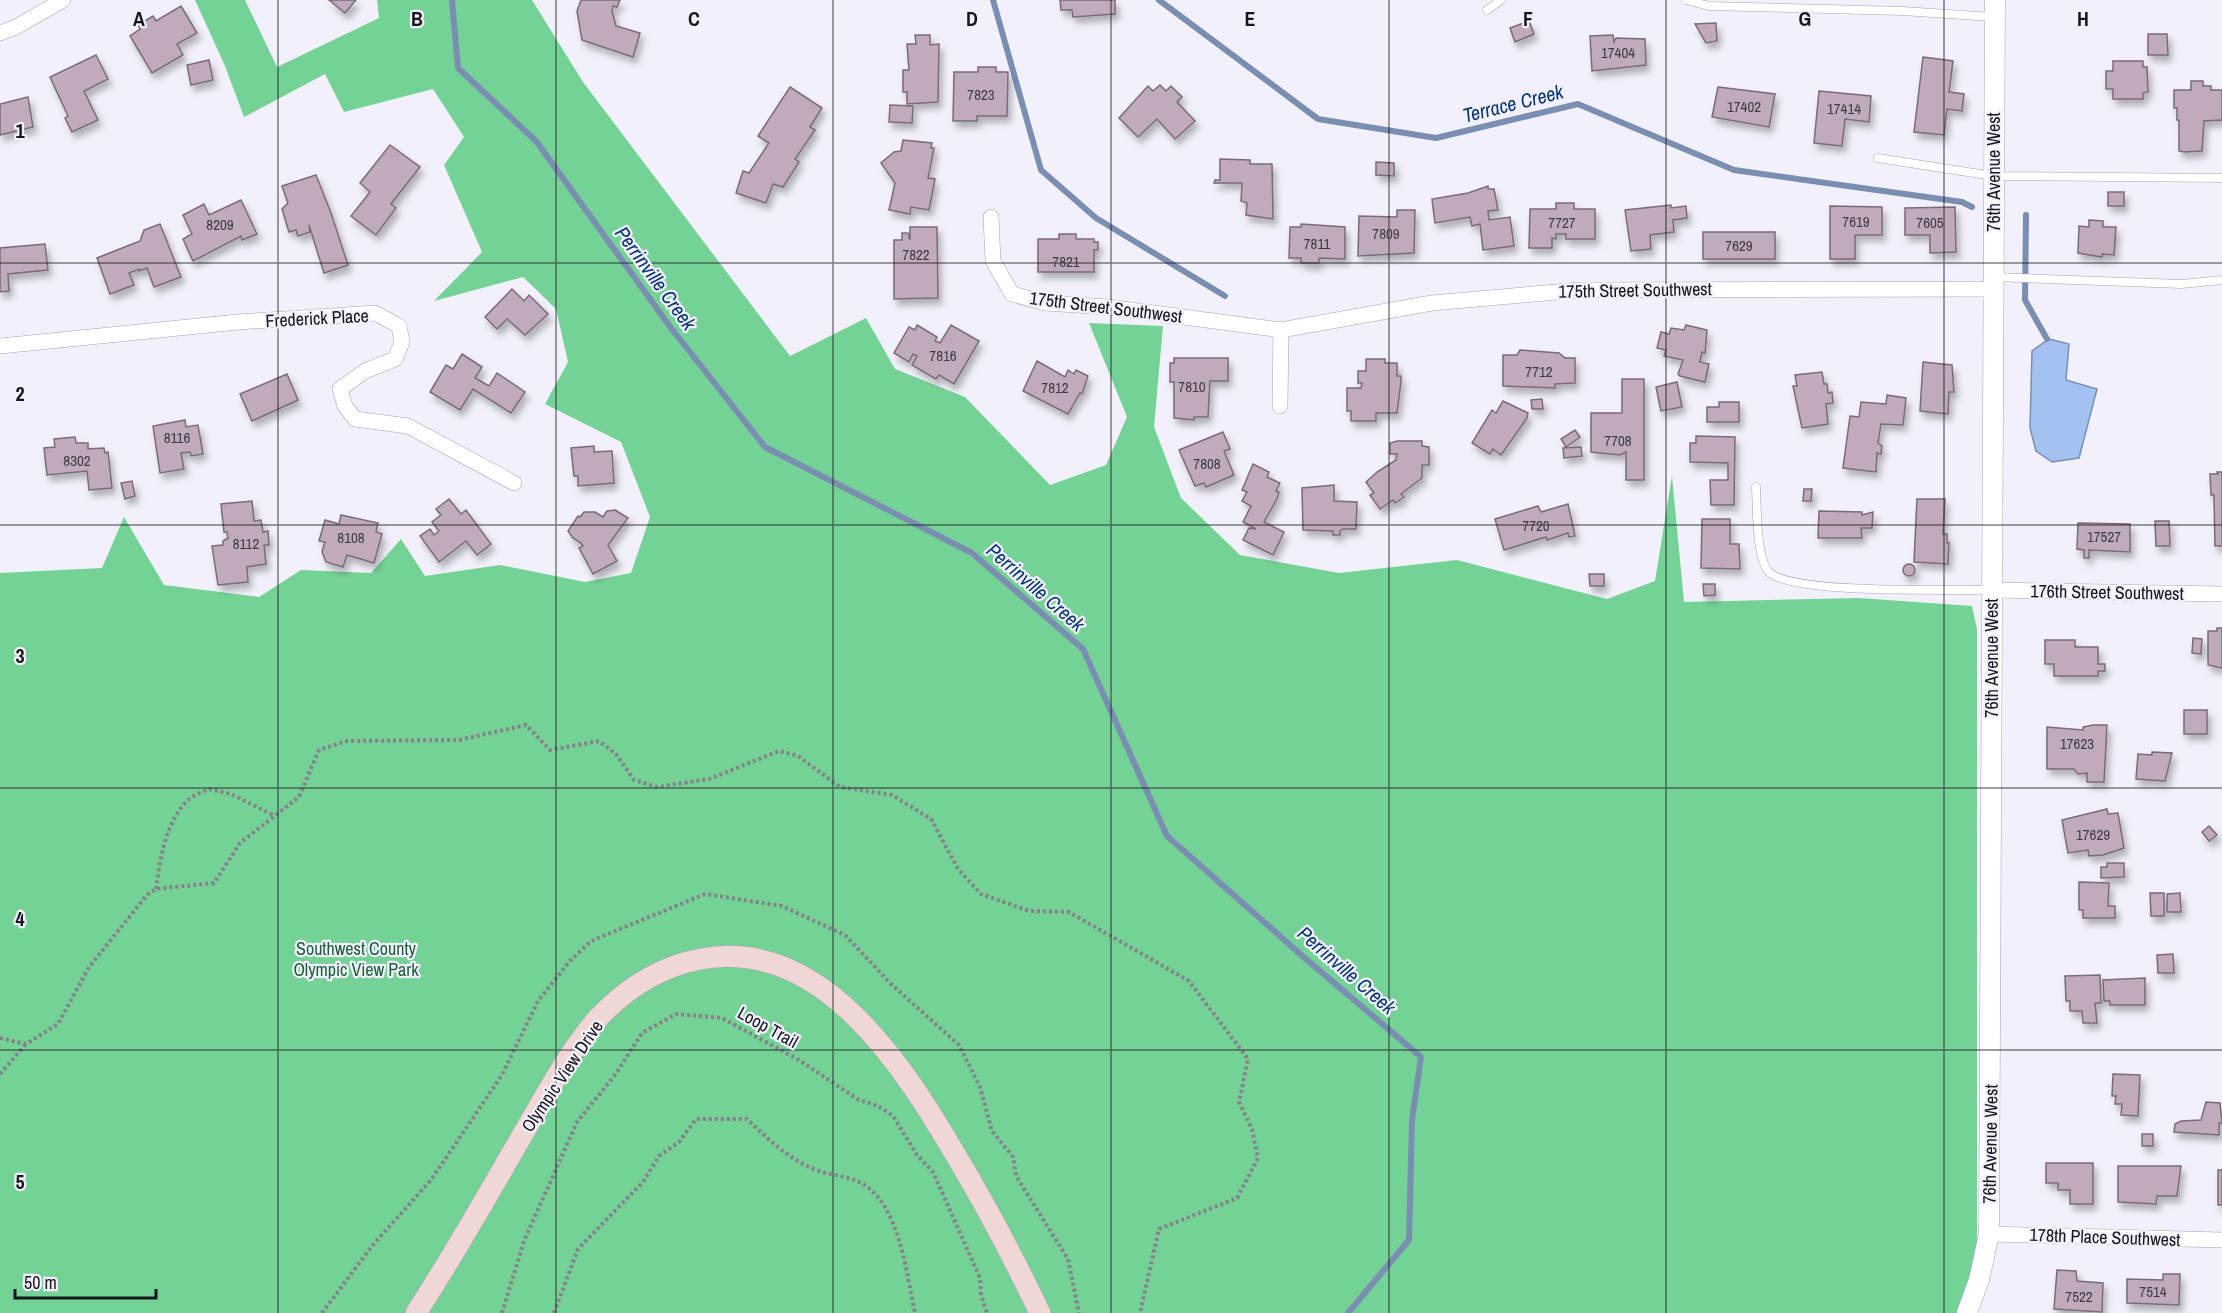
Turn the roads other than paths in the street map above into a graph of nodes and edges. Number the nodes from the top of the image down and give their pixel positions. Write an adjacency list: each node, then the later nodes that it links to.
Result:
1 (63, 0): 6 (street)
2 (1501, 0): 5 (lane)
3 (1686, 0): 4 (lane)
4 (1995, 9): 8 (street, 76th Avenue West)
5 (1487, 10)
6 (0, 33)
7 (1878, 158): 8 (lane)
8 (1993, 176): 9 (lane); 12 (street, 76th Avenue West)
9 (2222, 178)
10 (991, 217): 13 (street, 175th Street Southwest)
11 (2222, 280): 12 (lane)
12 (1993, 283): 13 (street, 175th Street Southwest); 18 (street, 76th Avenue West)
13 (1281, 330): 15 (street)
14 (0, 346): 16 (street, Frederick Place)
15 (1280, 406)
16 (514, 483)
17 (1756, 487): 18 (lane)
18 (1991, 590): 19 (street, 176th Street Southwest); 20 (street, 76th Avenue West)
19 (2222, 594)
20 (1989, 1234): 21 (street, 178th Place Southwest); 24 (street, 76th Avenue West)
21 (2222, 1240)
22 (416, 1313): 23 (main road, Olympic View Drive)
23 (1040, 1313)
24 (1967, 1313)

